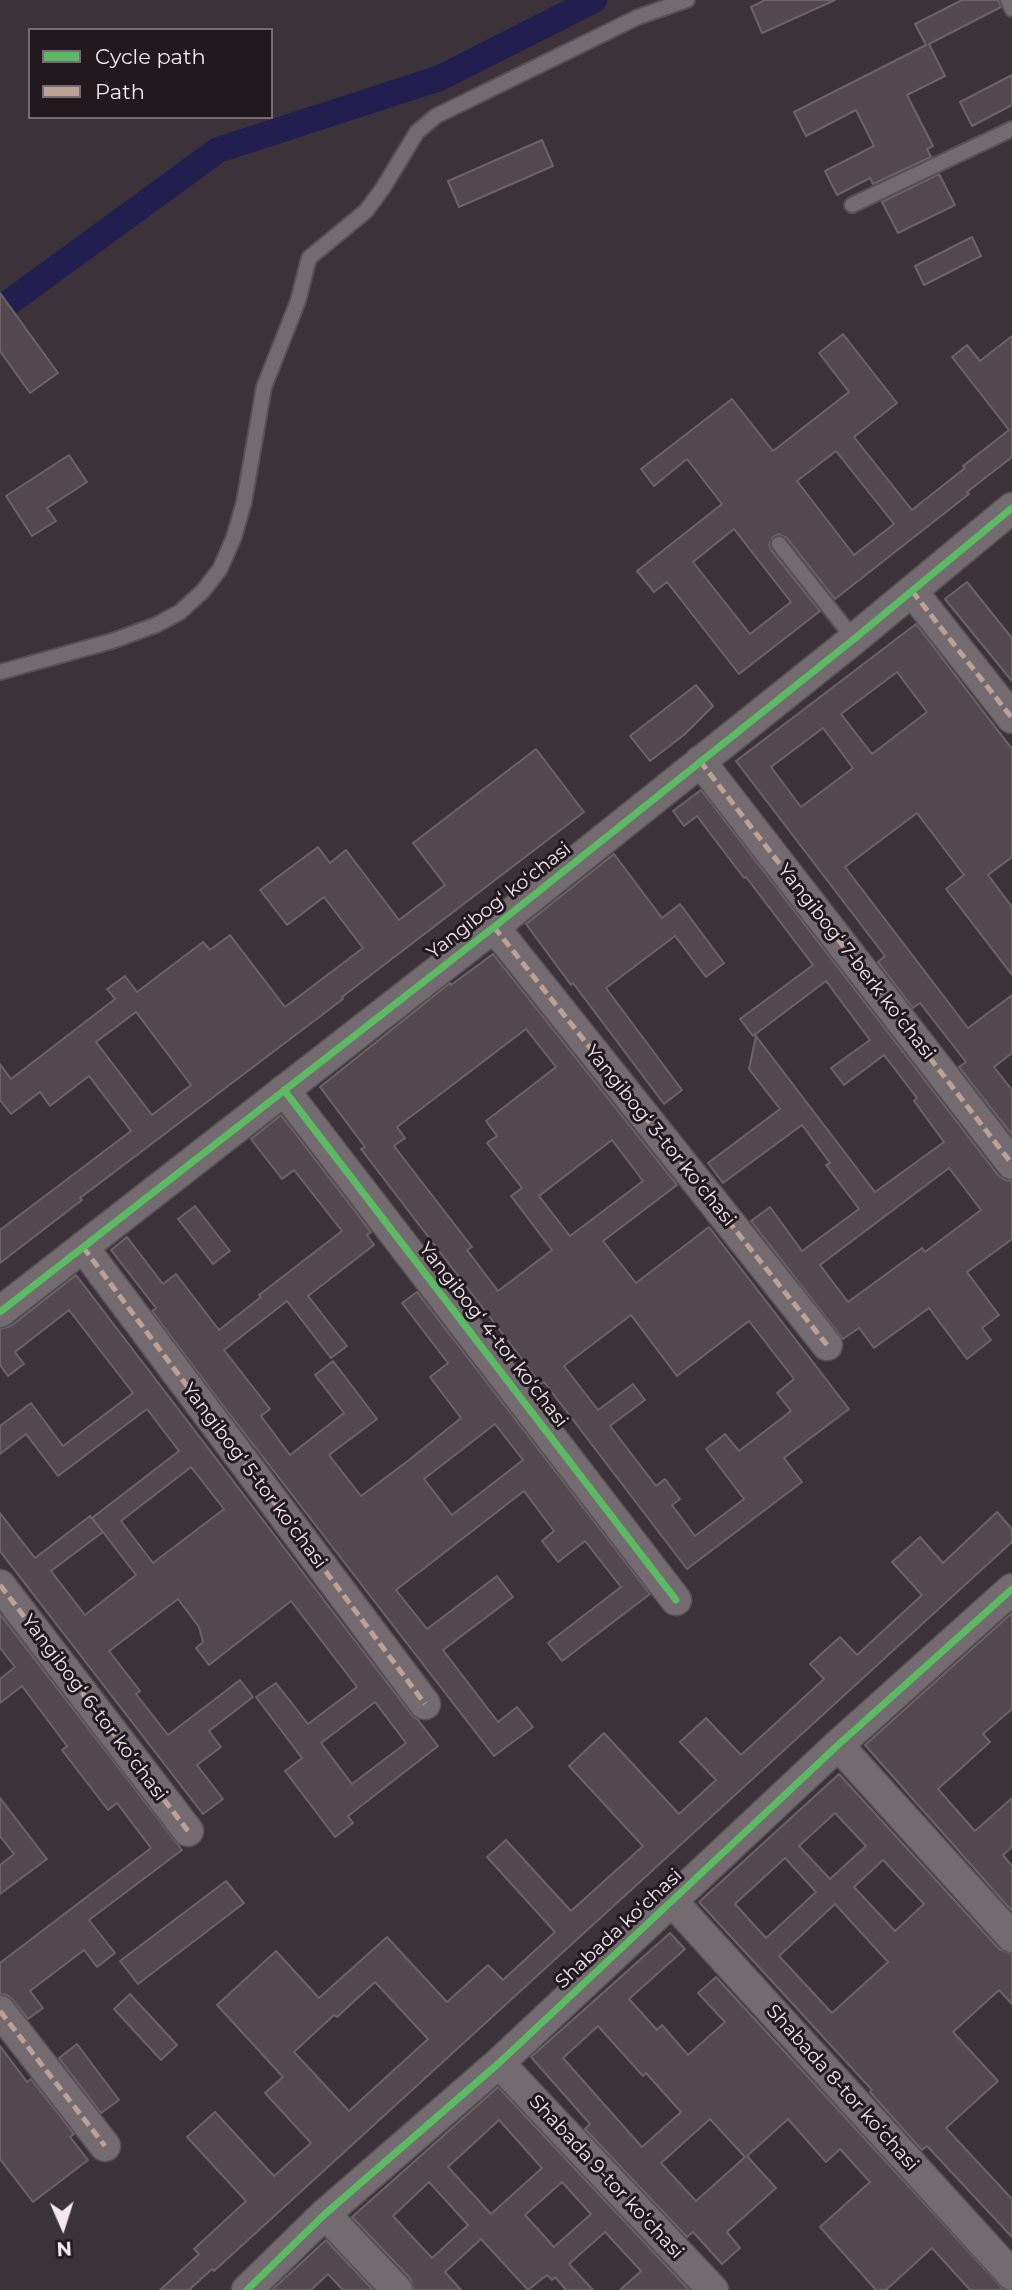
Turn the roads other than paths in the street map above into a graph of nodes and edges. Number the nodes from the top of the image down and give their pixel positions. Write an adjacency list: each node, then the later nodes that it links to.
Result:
1 (687, 0): 10 (lane)
2 (1008, 0): 3 (lane)
3 (1012, 9)
4 (1012, 129): 5 (lane)
5 (852, 205)
6 (1012, 508): 8 (street, Yangibogʻ koʻchasi)
7 (779, 544): 9 (lane)
8 (912, 591): 9 (street, Yangibogʻ koʻchasi); 11 (street)
9 (854, 639): 12 (street, Yangibogʻ koʻchasi)
10 (0, 672)
11 (1012, 718)
12 (700, 761): 13 (street, Yangibogʻ koʻchasi); 15 (street, Yangibogʻ 7-berk koʻchasi)
13 (494, 927): 14 (street, Yangibogʻ koʻchasi); 18 (street, Yangibogʻ 3-tor koʻchasi)
14 (284, 1090): 16 (street, Yangibogʻ koʻchasi); 20 (street, Yangibogʻ 4-tor koʻchasi)
15 (1012, 1164)
16 (83, 1247): 17 (street, Yangibogʻ koʻchasi); 22 (street, Yangibogʻ 5-tor koʻchasi)
17 (0, 1312)
18 (827, 1345)
19 (0, 1586): 24 (street, Yangibogʻ 6-tor koʻchasi)
20 (676, 1600)
21 (1008, 1601): 23 (street, Shabada koʻchasi)
22 (425, 1704)
23 (838, 1745): 25 (street, Shabada koʻchasi); 26 (street)
24 (188, 1831)
25 (672, 1901): 28 (street, Shabada koʻchasi); 31 (street, Shabada 8-tor koʻchasi)
26 (1012, 1937)
27 (0, 2011): 29 (street)
28 (499, 2063): 30 (street, Shabada koʻchasi); 34 (street, Shabada 9-tor koʻchasi)
29 (105, 2146)
30 (325, 2214): 32 (street, Shabada koʻchasi); 33 (street)
31 (1012, 2275)
32 (247, 2290)
33 (397, 2290)
34 (713, 2290)

